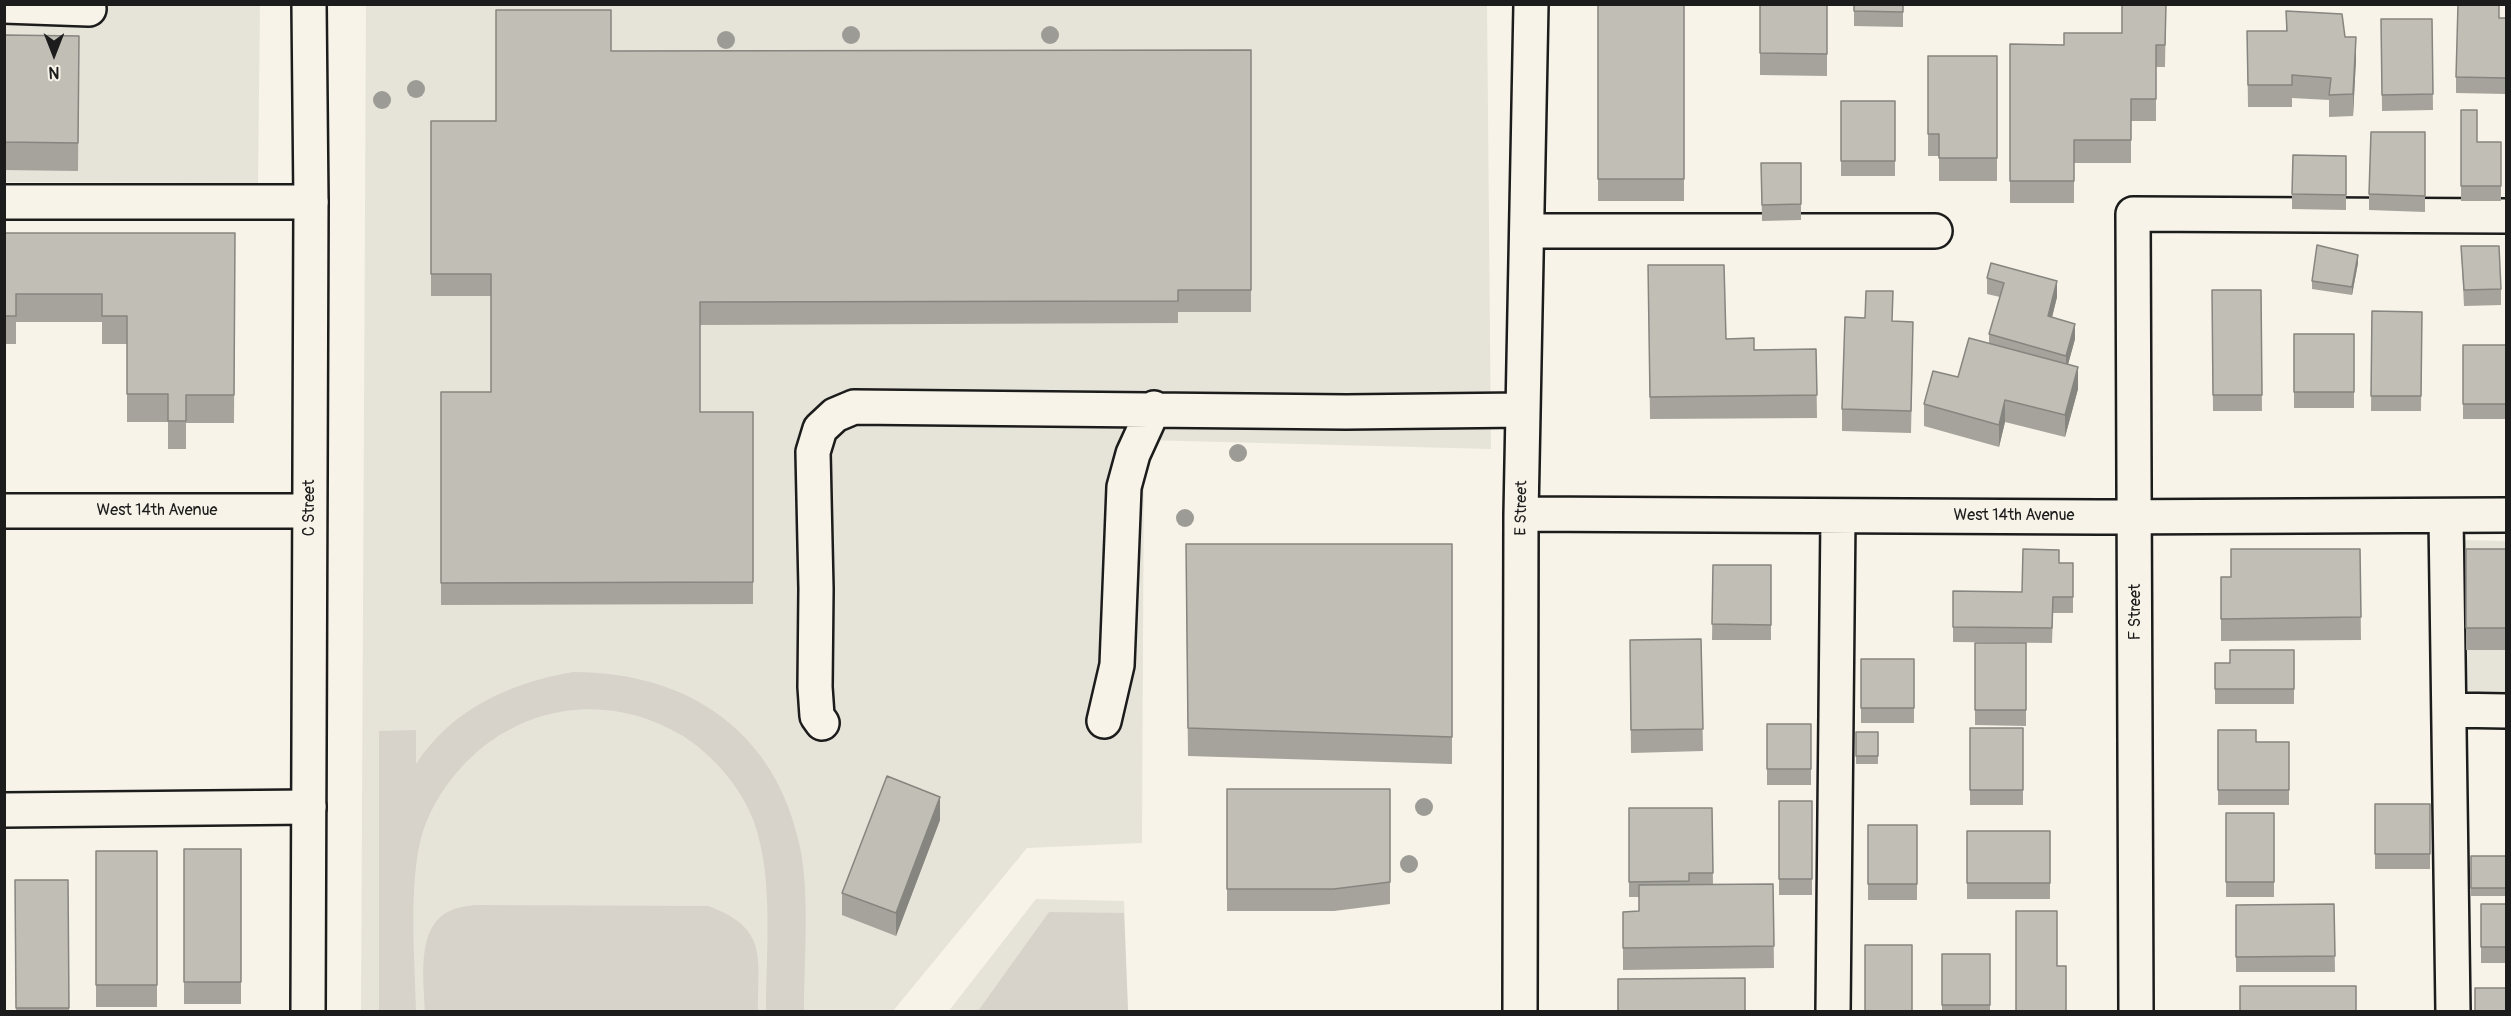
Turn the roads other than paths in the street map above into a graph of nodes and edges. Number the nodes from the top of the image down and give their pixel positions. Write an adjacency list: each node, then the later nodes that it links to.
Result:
1 (309, 4): 6 (street, C Street)
2 (1531, 4): 8 (street, E Street)
3 (4, 6): 4 (street)
4 (90, 9)
5 (4, 202): 6 (street)
6 (311, 202): 13 (street, C Street)
7 (2506, 216): 18 (street, F Street)
8 (1527, 231): 9 (street); 11 (street, E Street)
9 (1935, 231)
10 (1154, 408): 11 (street); 21 (street); 22 (street)
11 (1523, 410): 14 (street, E Street)
12 (4, 511): 13 (street, West 14th Avenue)
13 (309, 511): 23 (street, C Street)
14 (1521, 514): 16 (street, West 14th Avenue); 26 (street, E Street)
15 (2506, 515): 17 (street, West 14th Avenue)
16 (1838, 516): 18 (street, West 14th Avenue); 27 (street)
17 (2446, 516): 18 (street, West 14th Avenue); 19 (street)
18 (2136, 517): 28 (street, F Street)
19 (2449, 710): 20 (street); 29 (street)
20 (2506, 711)
21 (1104, 721)
22 (822, 723)
23 (309, 807): 24 (street); 25 (street, C Street)
24 (4, 810)
25 (308, 1011)
26 (1520, 1011)
27 (1833, 1011)
28 (2136, 1011)
29 (2453, 1011)

